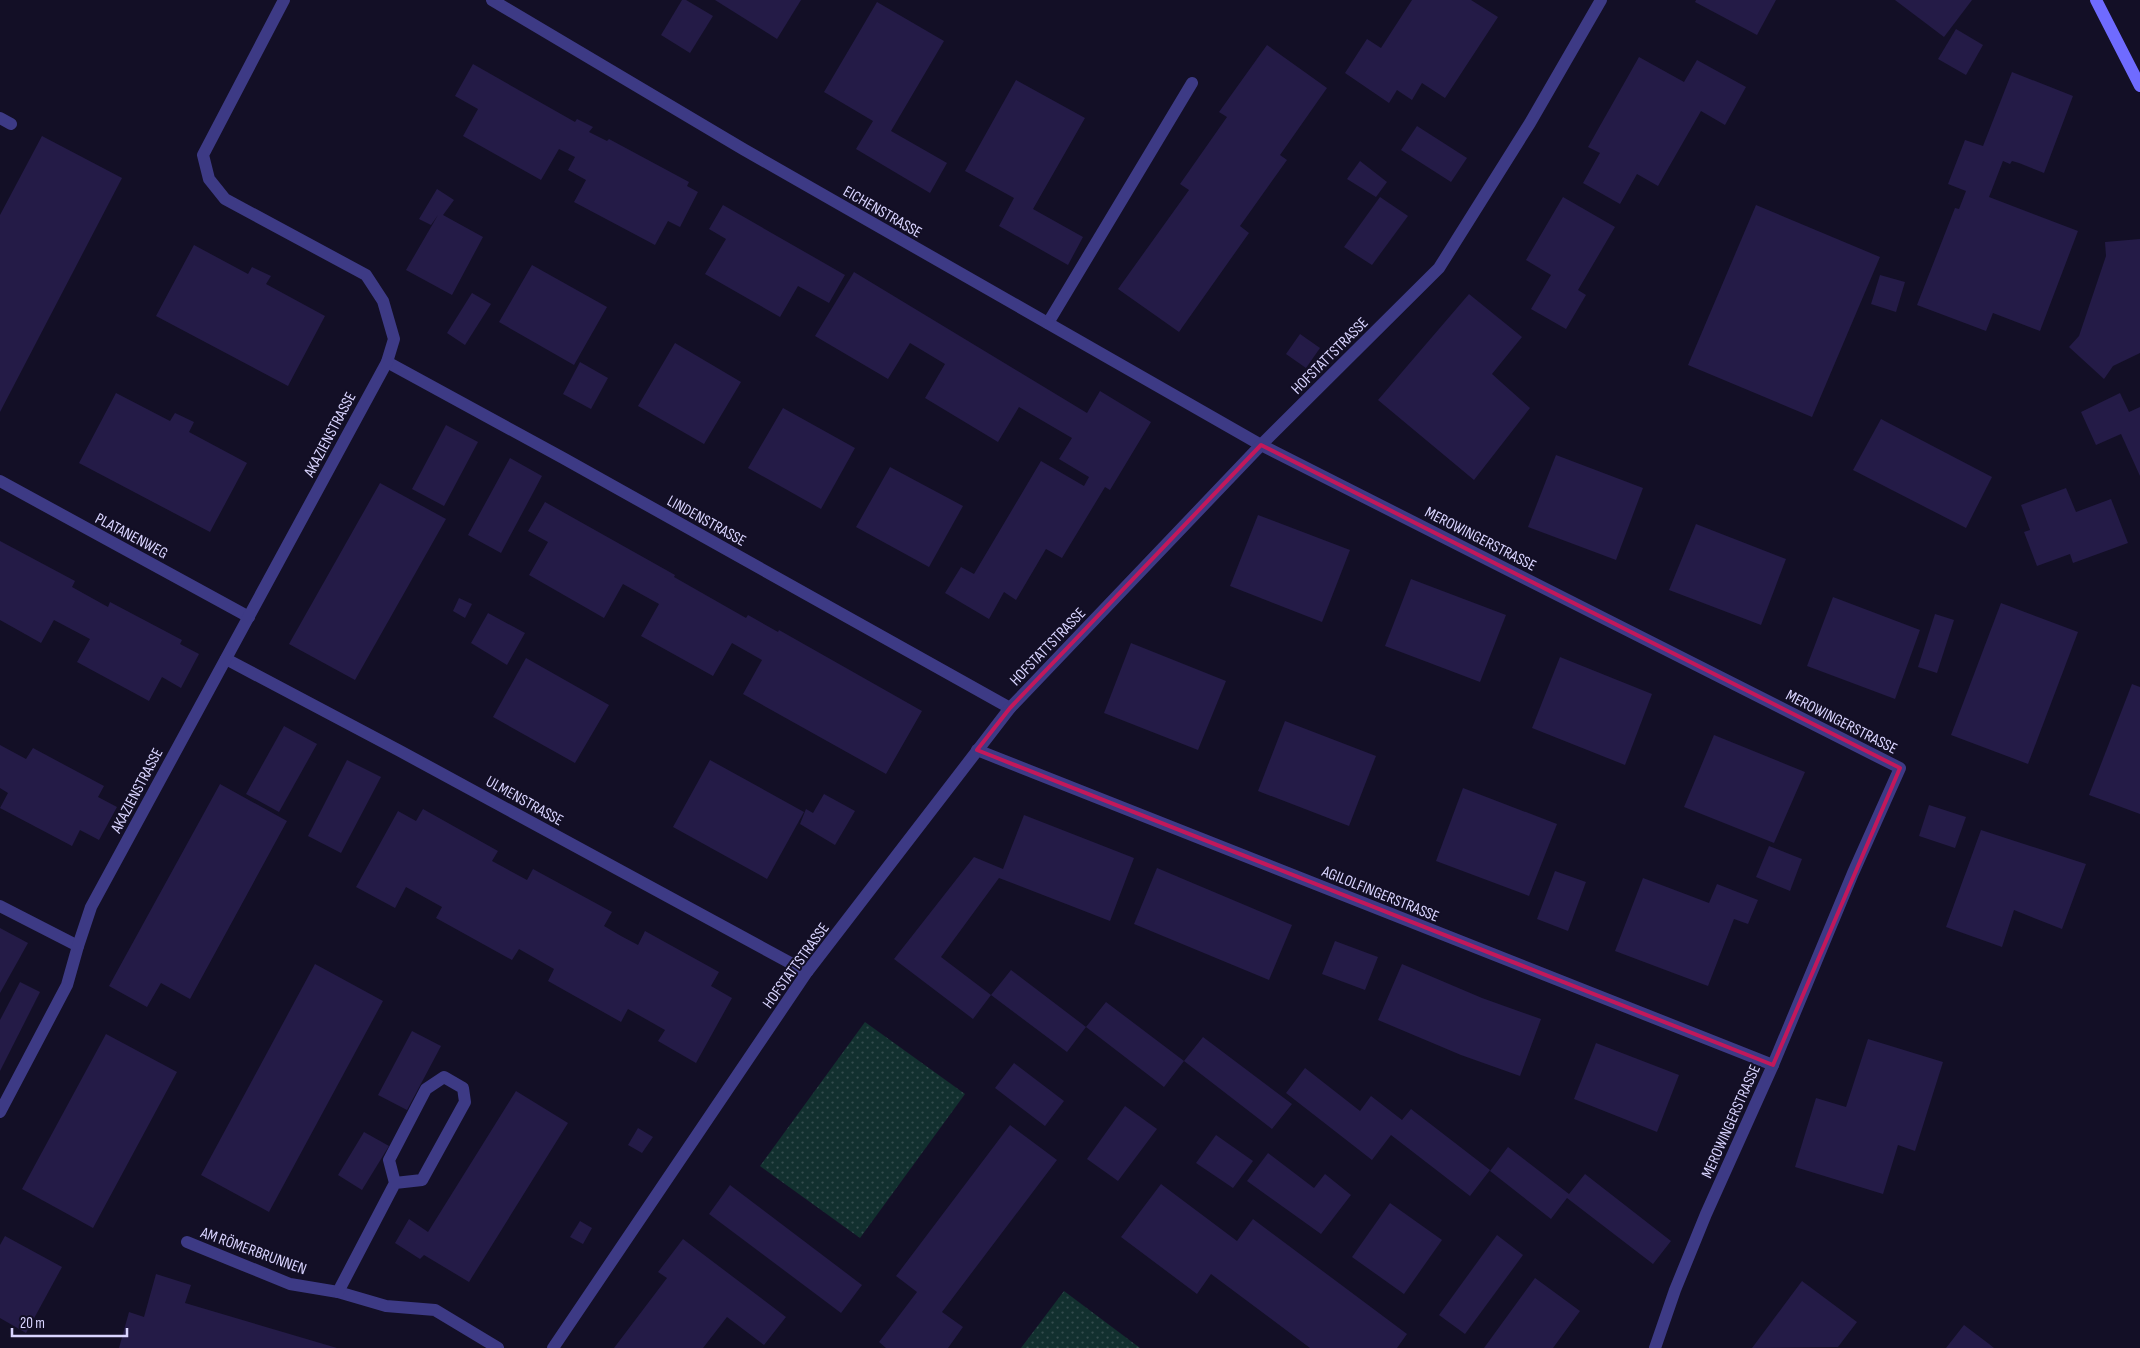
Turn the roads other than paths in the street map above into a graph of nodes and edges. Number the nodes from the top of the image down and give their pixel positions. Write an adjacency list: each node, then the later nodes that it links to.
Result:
1 (284, 0): 9 (street, AKAZIENSTRASSE)
2 (492, 0): 8 (street, EICHENSTRASSE)
3 (1601, 0): 10 (street, HOFSTATTSTRASSE)
4 (2096, 0): 5 (street)
5 (2136, 68): 7 (street)
6 (1192, 83): 8 (street)
7 (2140, 86)
8 (1048, 323): 10 (street, EICHENSTRASSE)
9 (387, 362): 12 (street, AKAZIENSTRASSE); 14 (street, LINDENSTRASSE)
10 (1261, 444): 14 (street, HOFSTATTSTRASSE); 19 (street, MEROWINGERSTRASSE)
11 (0, 481): 12 (street, PLATANENWEG)
12 (249, 617): 13 (street, AKAZIENSTRASSE)
13 (226, 659): 17 (street, AKAZIENSTRASSE); 18 (street, ULMENSTRASSE)
14 (1010, 708): 15 (street, HOFSTATTSTRASSE)
15 (977, 750): 18 (street, HOFSTATTSTRASSE); 19 (street, AGILOLFINGERSTRASSE)
16 (0, 906): 17 (street)
17 (78, 946): 20 (street, AKAZIENSTRASSE)
18 (807, 972): 25 (street, HOFSTATTSTRASSE)
19 (1772, 1065): 26 (street, MEROWINGERSTRASSE)
20 (0, 1112)
21 (395, 1183): 21 (street); 23 (street)
22 (187, 1242): 23 (street, AM RÖMERBRUNNEN)
23 (338, 1292): 24 (street, AM RÖMERBRUNNEN)
24 (498, 1348)
25 (553, 1348)
26 (1655, 1348)

